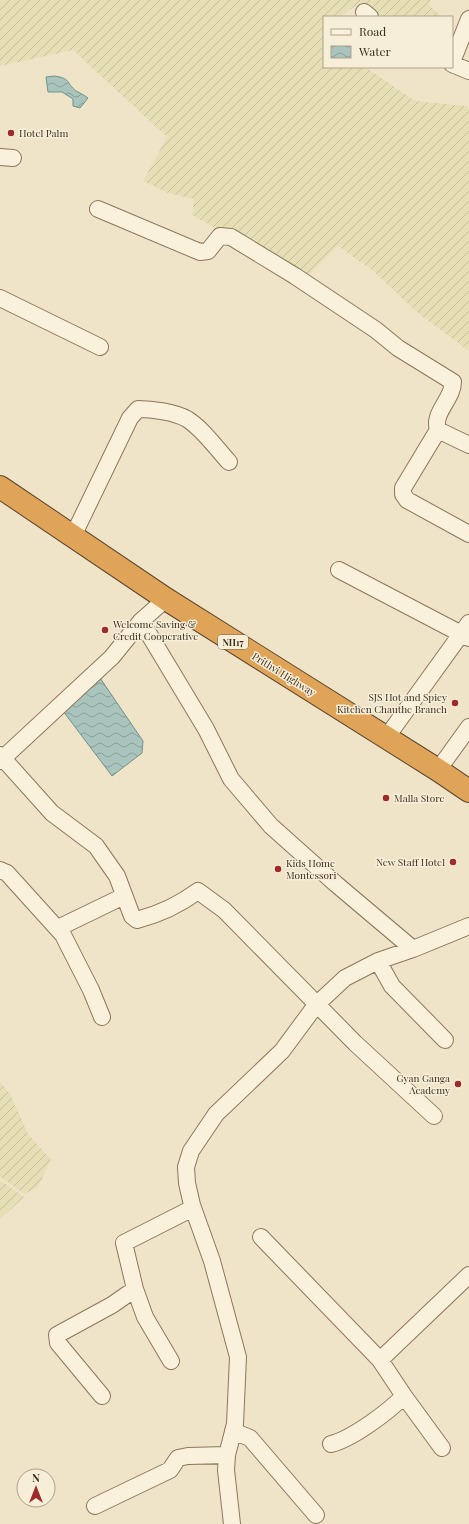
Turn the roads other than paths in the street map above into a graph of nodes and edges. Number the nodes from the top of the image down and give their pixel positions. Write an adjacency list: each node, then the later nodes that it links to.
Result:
1 (469, 19): 2 (street)
2 (453, 60)
3 (453, 63): 4 (street)
4 (469, 71)
5 (98, 209): 8 (street)
6 (0, 298): 7 (street)
7 (100, 347)
8 (438, 430): 9 (street); 12 (street)
9 (469, 445)
10 (229, 462): 13 (street)
11 (0, 488): 13 (highway, Prithvi Highway / NH17)
12 (469, 534)
13 (73, 536): 15 (highway, Prithvi Highway / NH17)
14 (339, 570): 17 (street)
15 (166, 599): 16 (street); 19 (highway, Prithvi Highway / NH17)
16 (141, 621): 20 (street); 27 (street)
17 (466, 632): 19 (street)
18 (469, 727): 21 (street)
19 (386, 738): 21 (highway, Prithvi Highway / NH17)
20 (1, 758): 24 (street)
21 (438, 770): 22 (highway, Prithvi Highway / NH17)
22 (469, 791)
23 (0, 870): 26 (street)
24 (124, 896): 26 (street); 29 (street)
25 (469, 926): 27 (street)
26 (58, 928): 30 (street)
27 (413, 949): 28 (street)
28 (378, 961): 29 (street); 31 (street)
29 (316, 1004): 32 (street); 33 (street)
30 (102, 1017)
31 (445, 1040)
32 (434, 1116)
33 (193, 1208): 36 (street); 41 (street)
34 (261, 1237): 37 (street)
35 (469, 1275): 37 (street)
36 (135, 1289): 38 (street); 39 (street)
37 (380, 1360): 40 (street)
38 (170, 1361)
39 (102, 1396)
40 (404, 1396): 42 (street); 43 (street)
41 (233, 1431): 44 (street); 46 (street)
42 (331, 1444)
43 (442, 1448)
44 (227, 1455): 45 (street); 47 (street)
45 (95, 1506)
46 (316, 1515)
47 (232, 1524)

